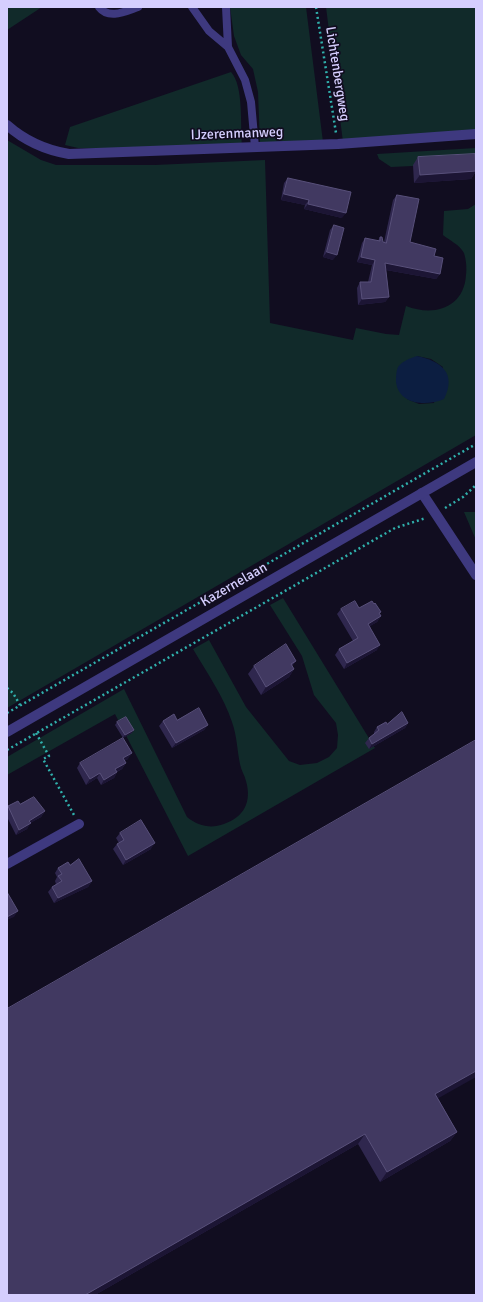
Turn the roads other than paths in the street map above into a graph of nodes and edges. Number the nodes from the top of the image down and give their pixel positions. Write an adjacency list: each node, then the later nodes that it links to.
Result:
1 (99, 7): 2 (lane)
2 (138, 7)
3 (192, 7): 5 (lane)
4 (226, 7): 5 (lane)
5 (228, 47): 8 (lane)
6 (7, 125): 8 (street, IJzerenmanweg)
7 (476, 134): 8 (street, IJzerenmanweg)
8 (256, 147)
9 (476, 462): 10 (street, Kazernelaan)
10 (422, 493): 11 (street); 12 (street, Kazernelaan)
11 (476, 575)
12 (7, 732)
13 (79, 824): 14 (street)
14 (7, 864)

